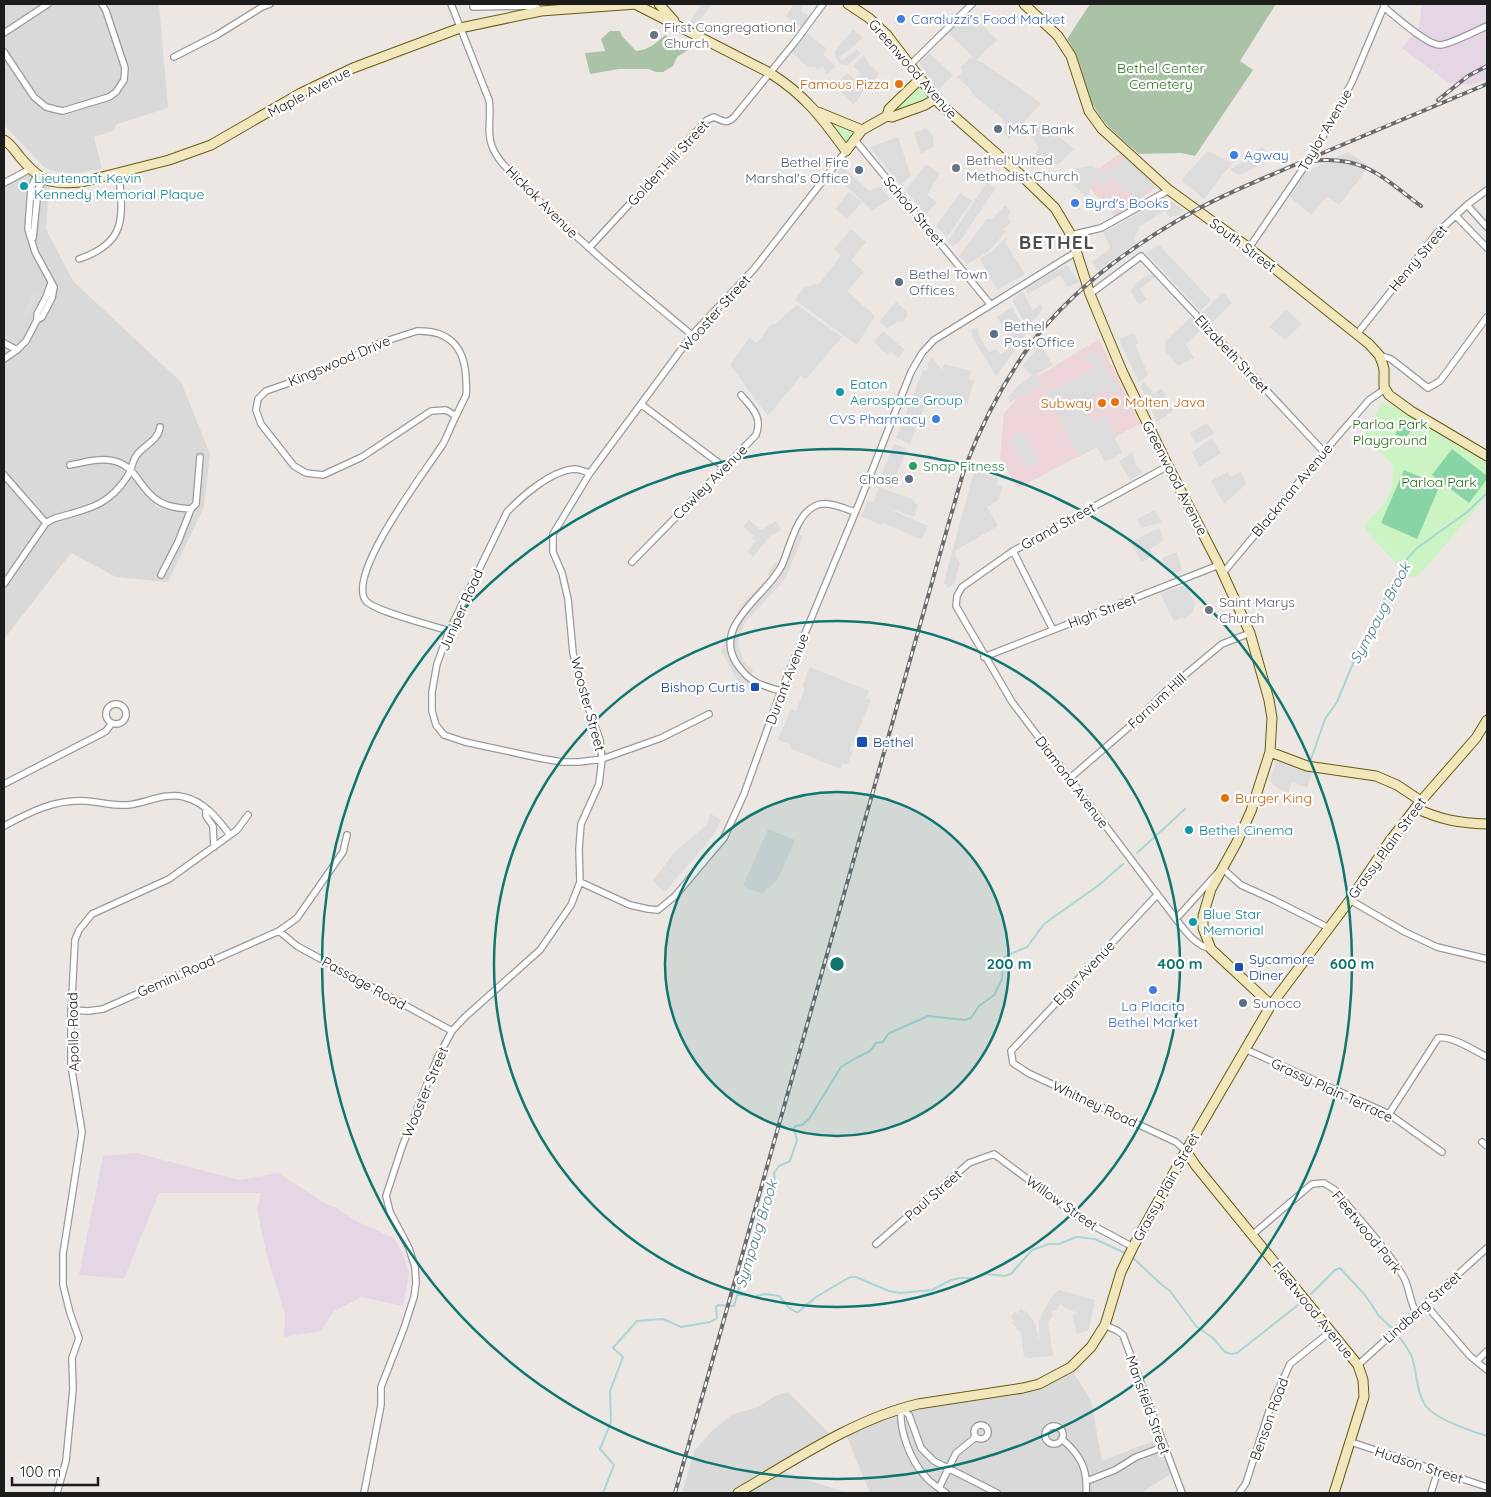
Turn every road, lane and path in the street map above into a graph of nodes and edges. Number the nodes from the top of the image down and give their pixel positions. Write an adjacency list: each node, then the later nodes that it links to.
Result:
1 (48, 4): 18 (street)
2 (102, 4): 19 (street)
3 (270, 4): 20 (street)
4 (451, 4): 17 (street, Hickok Avenue)
5 (625, 4): 6 (main road, Maple Avenue); 14 (main road, Maple Avenue)
6 (636, 4): 15 (main road)
7 (658, 4): 15 (main road)
8 (823, 4): 22 (street)
9 (848, 4): 21 (main road, Greenwood Avenue)
10 (972, 4): 21 (street)
11 (1024, 4): 35 (main road, South Street)
12 (1385, 6): 16 (street); 42 (street, Taylor Avenue)
13 (473, 7): 14 (street)
14 (541, 11): 17 (main road, Maple Avenue)
15 (678, 25): 22 (main road)
16 (1487, 26)
17 (460, 28): 32 (main road, Maple Avenue); 41 (street, Hickok Avenue)
18 (4, 33)
19 (4, 52)
20 (174, 57)
21 (910, 65): 23 (main road, Greenwood Avenue)
22 (770, 73): 25 (main road); 41 (street, Golden Hill Street)
23 (920, 79): 24 (main road, Greenwood Avenue); 26 (main road)
24 (935, 99): 26 (main road); 40 (main road, Greenwood Avenue)
25 (817, 112): 27 (main road); 30 (main road)
26 (887, 116): 27 (main road)
27 (862, 130): 29 (main road, Wooster Street)
28 (4, 140): 31 (main road, Maple Avenue)
29 (855, 140): 30 (main road, Wooster Street); 47 (street, School Street)
30 (846, 151): 50 (street, Wooster Street)
31 (30, 169): 33 (main road, Maple Avenue); 34 (street)
32 (119, 174): 33 (main road, Maple Avenue); 45 (street)
33 (40, 177): 52 (street)
34 (4, 183)
35 (1169, 190): 40 (street); 42 (main road, South Street)
36 (1487, 190): 37 (street, Henry Street)
37 (1467, 205): 38 (street, Henry Street); 39 (street)
38 (1456, 216): 43 (street); 49 (street, Henry Street)
39 (1487, 227)
40 (1070, 235): 44 (main road, Greenwood Avenue)
41 (589, 248): 50 (street, Hickok Avenue)
42 (1249, 248): 49 (main road, South Street)
43 (1487, 248)
44 (1076, 252): 46 (main road, Greenwood Avenue); 47 (street, Durant Avenue)
45 (79, 259)
46 (1090, 294): 60 (street, Elizabeth Street); 64 (main road, Greenwood Avenue)
47 (991, 305): 70 (street, Durant Avenue)
48 (1487, 316): 53 (street)
49 (1357, 334): 53 (main road, South Street)
50 (692, 335): 57 (street, Wooster Street)
51 (4, 343): 52 (street)
52 (17, 350): 54 (street)
53 (1379, 355): 55 (main road)
54 (4, 359)
55 (1385, 389): 60 (street, Blackman Avenue); 61 (main road)
56 (741, 395): 65 (street, Cawley Avenue)
57 (642, 405): 65 (street); 67 (street, Wooster Street)
58 (456, 416): 58 (street, Kingswood Drive); 79 (street, Kingswood Drive)
59 (160, 427): 66 (street)
60 (1324, 452): 74 (street, Blackman Avenue)
61 (1487, 456)
62 (200, 458): 69 (street)
63 (70, 465): 66 (street)
64 (1168, 466): 72 (street, Grand Street); 74 (main road, Greenwood Avenue)
65 (724, 467): 73 (street, Cawley Avenue)
66 (132, 470): 69 (street); 71 (street)
67 (590, 473): 79 (street, Juniper Road); 87 (street, Wooster Street)
68 (4, 475): 71 (street)
69 (190, 509): 75 (street)
70 (855, 512): 82 (street, Durant Avenue); 82 (street)
71 (46, 524): 76 (street)
72 (1013, 551): 77 (street, Grand Street); 78 (street)
73 (632, 562)
74 (1221, 569): 78 (street, High Street); 80 (main road, Greenwood Avenue)
75 (161, 575)
76 (4, 584)
77 (957, 596): 81 (street, Diamond Avenue)
78 (1053, 630): 81 (street, High Street)
79 (449, 631): 87 (street, Juniper Road)
80 (1250, 633): 86 (main road, Greenwood Avenue); 88 (street, Farnum Hill)
81 (984, 657): 88 (street, Diamond Avenue)
82 (781, 691): 99 (street, Durant Avenue)
83 (709, 714): 87 (street)
84 (1487, 720): 90 (main road, Grassy Plain Street)
85 (112, 723): 89 (street)
86 (1270, 752): 90 (main road); 98 (main road, Greenwood Avenue)
87 (602, 758): 99 (street, Wooster Street)
88 (1069, 779): 100 (street, Diamond Avenue)
89 (4, 784)
90 (1418, 804): 93 (main road); 101 (main road, Grassy Plain Street)
91 (206, 810): 94 (street); 95 (street); 97 (street)
92 (248, 814): 95 (street, Apollo Road)
93 (1487, 824)
94 (4, 826)
95 (230, 835): 97 (street, Apollo Road)
96 (347, 835): 104 (street, Gemini Road)
97 (214, 847): 108 (street, Apollo Road)
98 (1222, 868): 102 (street); 103 (street); 105 (main road, Greenwood Avenue)
99 (580, 882): 109 (street, Wooster Street)
100 (1157, 895): 102 (street, Diamond Avenue); 111 (street, Elgin Avenue)
101 (1350, 900): 103 (main road, Grassy Plain Street); 106 (street)
102 (1176, 919): 105 (street, Diamond Avenue)
103 (1329, 928): 107 (main road, Grassy Plain Street)
104 (279, 931): 108 (street, Gemini Road); 109 (street, Passage Road)
105 (1211, 949): 107 (main road, Greenwood Avenue)
106 (1487, 959)
107 (1271, 1005): 110 (main road, Grassy Plain Street)
108 (71, 1010): 139 (street, Apollo Road)
109 (452, 1031): 140 (street, Wooster Street)
110 (1244, 1049): 113 (street, Grassy Plain Terrace); 114 (main road, Grassy Plain Street)
111 (1011, 1051): 114 (street, Whitney Road)
112 (1487, 1057): 113 (street)
113 (1389, 1114): 115 (street, Grassy Plain Terrace)
114 (1186, 1151): 117 (main road, Fleetwood Avenue); 120 (main road, Grassy Plain Street)
115 (1442, 1152)
116 (994, 1154): 118 (street, Paul Street); 120 (street, Willow Street)
117 (1252, 1235): 122 (street, Fleetwood Park); 124 (main road, Fleetwood Avenue)
118 (876, 1244)
119 (1487, 1248): 121 (street, Lindberg Street)
120 (1130, 1253): 123 (main road, Grassy Plain Street)
121 (1425, 1304): 122 (street, Lindberg Street); 126 (street)
122 (1416, 1312): 127 (street, Lindberg Street)
123 (1105, 1325): 129 (main road, Grassy Plain Street); 133 (street, Mansfield Street)
124 (1330, 1332): 127 (main road, Fleetwood Avenue); 146 (street, Benson Road)
125 (1487, 1351): 126 (street)
126 (1477, 1361): 128 (street)
127 (1358, 1365): 132 (main road, Fleetwood Avenue)
128 (1487, 1370)
129 (901, 1408): 134 (street); 138 (street); 141 (main road, Grassy Plain Street)
130 (976, 1437): 134 (street)
131 (1062, 1439): 136 (street)
132 (1351, 1442): 135 (street, Hudson Street); 147 (main road, Fleetwood Avenue)
133 (1163, 1447): 136 (street); 145 (street, Mansfield Street)
134 (948, 1468): 138 (street); 143 (street)
135 (1438, 1470): 137 (street, Hudson Street); 148 (street)
136 (1087, 1481): 144 (street)
137 (1487, 1487)
138 (939, 1488): 142 (street)
139 (57, 1493)
140 (364, 1493)
141 (738, 1493)
142 (946, 1493)
143 (997, 1493)
144 (1086, 1493)
145 (1182, 1493)
146 (1239, 1493)
147 (1334, 1493)
148 (1431, 1493)

